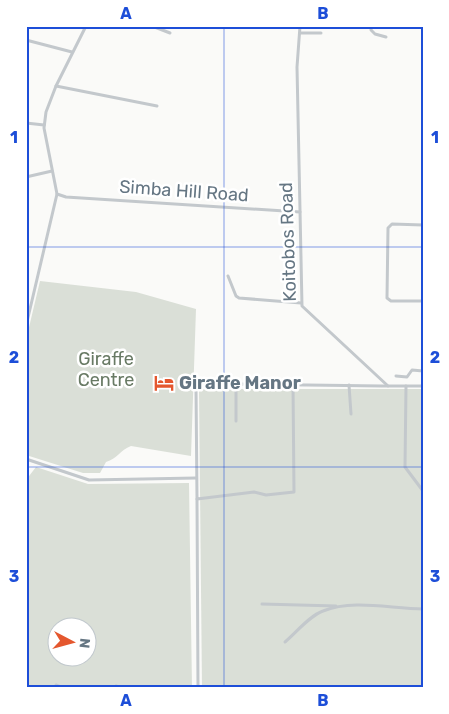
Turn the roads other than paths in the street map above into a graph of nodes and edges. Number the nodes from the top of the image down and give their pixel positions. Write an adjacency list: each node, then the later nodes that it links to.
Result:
1 (86, 26): 10 (street)
2 (152, 26): 5 (street)
3 (300, 26): 6 (street, Koitobos Road)
4 (371, 26): 8 (street)
5 (170, 33)
6 (300, 33): 7 (street); 18 (street, Koitobos Road)
7 (321, 33)
8 (386, 37)
9 (26, 40): 10 (street)
10 (72, 52): 11 (street)
11 (56, 86): 12 (street); 14 (street)
12 (157, 106)
13 (26, 123): 14 (street)
14 (44, 125): 15 (street)
15 (52, 171): 16 (street); 17 (street)
16 (26, 176)
17 (58, 194): 18 (street, Simba Hill Road); 23 (street)
18 (300, 212): 22 (street, Koitobos Road)
19 (423, 225): 21 (street)
20 (228, 276): 22 (street)
21 (423, 301)
22 (301, 303): 28 (street, Koitobos Road)
23 (26, 326)
24 (396, 376): 30 (street)
25 (236, 384): 26 (street); 32 (street); 34 (street)
26 (293, 384): 27 (street); 36 (street)
27 (349, 386): 28 (street); 31 (street)
28 (388, 386): 29 (street)
29 (406, 386): 30 (street); 35 (street)
30 (423, 386)
31 (351, 414)
32 (236, 421)
33 (26, 459): 34 (street)
34 (196, 478): 36 (street)
35 (423, 491)
36 (197, 499): 45 (street)
37 (262, 604): 38 (street)
38 (344, 607): 39 (street); 40 (street)
39 (423, 609)
40 (284, 642)
41 (56, 685): 43 (street)
42 (116, 686): 44 (street)
43 (62, 688)
44 (122, 688)
45 (198, 688)

